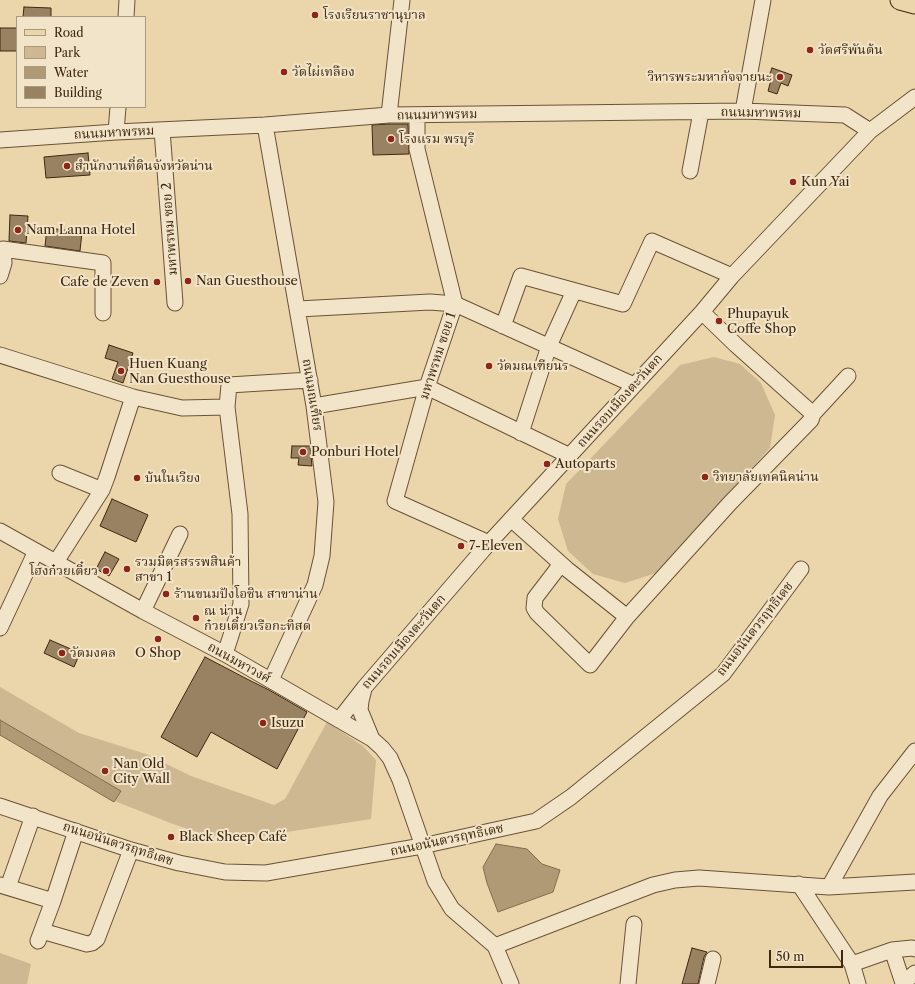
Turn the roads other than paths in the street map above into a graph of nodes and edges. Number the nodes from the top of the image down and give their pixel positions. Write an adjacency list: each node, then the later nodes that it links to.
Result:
1 (128, 0): 6 (street)
2 (402, 0): 11 (street)
3 (763, 0): 9 (street)
4 (900, 0): 5 (main road)
5 (915, 4)
6 (126, 16)
7 (915, 97): 15 (street, ถนนรอบเมืองตะวันตก)
8 (118, 108): 16 (street)
9 (743, 111): 10 (street, ถนนมหาพรหม); 15 (street, ถนนมหาพรหม)
10 (701, 112): 12 (street, ถนนมหาพรหม); 18 (street)
11 (389, 115): 12 (street, ถนนมหาพรหม); 13 (street, ถนนมหาพรหม)
12 (416, 115): 24 (street, มหาพรหม ซอย 1)
13 (265, 125): 14 (street, ถนนมหาพรหม); 25 (street, ถนนมณเฑียร)
14 (162, 130): 16 (street, ถนนมหาพรหม); 23 (street, มหาพรหม ซอย 2)
15 (870, 131): 21 (street, ถนนรอบเมืองตะวันตก)
16 (116, 132): 17 (street, ถนนมหาพรหม)
17 (0, 140)
18 (690, 171)
19 (1, 247): 20 (street); 27 (street)
20 (0, 276)
21 (732, 276): 22 (street); 26 (street, ถนนรอบเมืองตะวันตก)
22 (574, 291): 28 (street); 29 (street)
23 (175, 303)
24 (455, 304): 25 (street); 28 (street); 34 (street, มหาพรหม ซอย 1)
25 (298, 309): 32 (street, ถนนมณเฑียร)
26 (702, 312): 33 (street, ถนนรอบเมืองตะวันตก); 38 (street)
27 (103, 313)
28 (503, 326): 29 (street)
29 (549, 346): 33 (street); 39 (street)
30 (0, 355): 35 (street)
31 (848, 376): 38 (street)
32 (310, 380): 36 (street, ถนนมณเฑียร); 37 (street)
33 (634, 385): 40 (street, ถนนรอบเมืองตะวันตก)
34 (427, 387): 36 (street); 39 (street); 46 (street, มหาพรหม ซอย 1)
35 (133, 397): 37 (street); 42 (street)
36 (314, 406): 55 (street, ถนนมณเฑียร)
37 (227, 407): 54 (street)
38 (813, 414): 52 (street)
39 (521, 433): 40 (street)
40 (570, 456): 43 (street, ถนนรอบเมืองตะวันตก)
41 (60, 473): 42 (street)
42 (102, 490): 48 (street)
43 (511, 519): 46 (street, ถนนรอบเมืองตะวันตก); 49 (street)
44 (0, 531): 47 (street, ถนนมหาวงศ์)
45 (180, 534): 51 (street)
46 (490, 543): 56 (street, ถนนรอบเมืองตะวันตก)
47 (36, 551): 48 (street, ถนนมหาวงศ์); 53 (street)
48 (56, 562): 51 (street, ถนนมหาวงศ์)
49 (561, 564): 52 (street); 52 (street)
50 (801, 569): 63 (street, ถนนอนันตวรฤทธิเดช)
51 (143, 611): 54 (street, ถนนมหาวงศ์)
52 (627, 617)
53 (0, 628)
54 (224, 654): 55 (street, ถนนมหาวงศ์)
55 (271, 680): 57 (street, ถนนมหาวงศ์)
56 (364, 688): 57 (street, ถนนรอบเมืองตะวันตก); 58 (street)
57 (339, 720): 58 (street, ถนนมหาวงศ์)
58 (372, 739): 63 (street, ถนนมหาวงศ์)
59 (915, 751): 68 (street)
60 (0, 806): 61 (street, ถนนอนันตวรฤทธิเดช)
61 (33, 816): 62 (street, ถนนอนันตวรฤทธิเดช); 67 (street)
62 (76, 831): 64 (street, ถนนอนันตวรฤทธิเดช); 69 (street)
63 (422, 846): 64 (street, ถนนอนันตวรฤทธิเดช); 71 (street, ถนนมหาวงศ์)
64 (131, 850): 69 (street)
65 (915, 882): 68 (street)
66 (799, 884): 68 (street); 71 (street); 75 (street)
67 (4, 886): 69 (street)
68 (829, 887)
69 (54, 901)
70 (634, 924): 78 (street)
71 (495, 946): 77 (street)
72 (892, 950): 73 (street); 75 (street); 76 (street)
73 (915, 950)
74 (713, 959): 79 (street)
75 (852, 964): 80 (street)
76 (915, 974)
77 (511, 984)
78 (628, 984)
79 (707, 984)
80 (858, 984)

